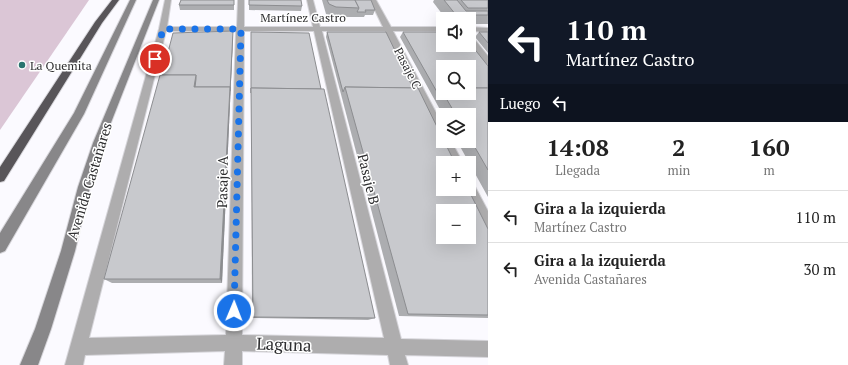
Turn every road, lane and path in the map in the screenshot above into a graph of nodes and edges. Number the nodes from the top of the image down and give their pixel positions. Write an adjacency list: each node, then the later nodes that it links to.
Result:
1 (116, 0): 18 (highway)
2 (132, 0): 21 (main road, Avenida Castañares)
3 (156, 0): 26 (main road, Avenida Castañares)
4 (168, 0): 8 (street)
5 (241, 0): 9 (street, Pasaje A)
6 (310, 0): 10 (street, Pasaje B)
7 (373, 0): 11 (street, Pasaje C)
8 (163, 29): 9 (street, Martínez Castro); 23 (street)
9 (241, 29): 10 (street, Martínez Castro); 22 (street, Pasaje A)
10 (317, 29): 11 (street, Martínez Castro); 24 (street, Pasaje B)
11 (388, 29): 12 (street, Martínez Castro); 17 (street, Pasaje C)
12 (436, 29)
13 (476, 30): 14 (street)
14 (488, 30)
15 (476, 47): 16 (street)
16 (488, 62)
17 (436, 122)
18 (0, 177)
19 (474, 196): 20 (street)
20 (488, 224)
21 (0, 246)
22 (233, 343): 23 (street, Laguna); 24 (street, Laguna); 28 (street, Pasaje A)
23 (80, 347): 27 (street)
24 (395, 348): 25 (street, Laguna); 29 (street, Pasaje B)
25 (488, 350)
26 (29, 365)
27 (74, 365)
28 (233, 365)
29 (399, 365)

